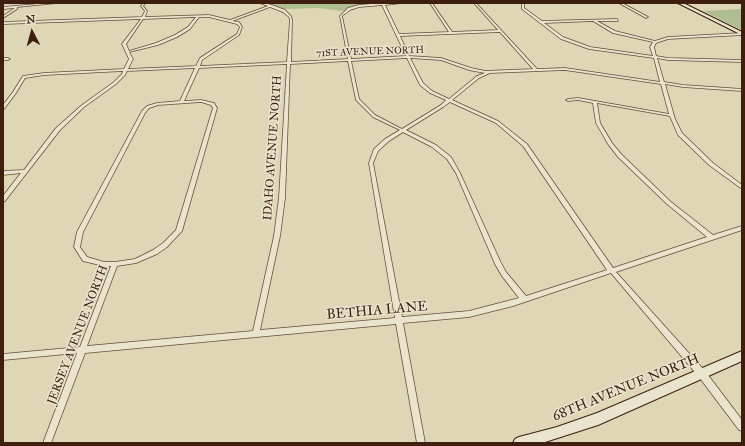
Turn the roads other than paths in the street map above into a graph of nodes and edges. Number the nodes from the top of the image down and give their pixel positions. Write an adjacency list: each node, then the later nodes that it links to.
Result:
1 (56, 3): 13 (street)
2 (144, 3): 17 (street)
3 (261, 3): 11 (street, IDAHO AVENUE NORTH)
4 (401, 3): 9 (street)
5 (431, 3): 24 (street)
6 (475, 3): 23 (street)
7 (523, 3): 21 (street)
8 (620, 3): 16 (street)
9 (383, 4): 26 (street); 35 (street)
10 (683, 4): 25 (street)
11 (271, 6): 18 (street); 37 (street, IDAHO AVENUE NORTH)
12 (3, 8): 13 (street)
13 (16, 8): 15 (street)
14 (198, 16): 17 (street); 18 (street); 30 (street)
15 (3, 17)
16 (647, 17)
17 (143, 18): 22 (street); 30 (street)
18 (231, 20): 38 (street)
19 (592, 20): 20 (street); 21 (street); 27 (street)
20 (616, 20)
21 (541, 22): 28 (street)
22 (3, 23)
23 (500, 31): 24 (street); 40 (street)
24 (451, 33): 26 (street)
25 (742, 34): 27 (street)
26 (398, 35): 32 (street)
27 (655, 42): 31 (street)
28 (574, 44): 29 (street); 31 (street)
29 (569, 46)
30 (127, 52): 39 (street)
31 (655, 57): 36 (street); 42 (street)
32 (408, 58): 35 (street, 71ST AVENUE NORTH); 41 (street, 71ST AVENUE NORTH); 44 (street)
33 (8, 59): 34 (street)
34 (3, 60)
35 (349, 60): 37 (street, 71ST AVENUE NORTH); 50 (street)
36 (742, 62)
37 (289, 63): 38 (street, 71ST AVENUE NORTH); 61 (street, IDAHO AVENUE NORTH)
38 (197, 66): 39 (street, 71ST AVENUE NORTH); 46 (street)
39 (126, 70): 48 (street, 71ST AVENUE NORTH); 51 (street)
40 (536, 70): 41 (street, 71ST AVENUE NORTH); 42 (street, 71ST AVENUE NORTH)
41 (492, 72): 44 (street)
42 (662, 83): 43 (street, 71ST AVENUE NORTH); 49 (street)
43 (742, 90)
44 (449, 100): 50 (street); 58 (street)
45 (568, 100): 47 (street)
46 (182, 102): 57 (street); 57 (street, JERSEY AVENUE NORTH)
47 (594, 102): 49 (street); 56 (street)
48 (3, 108)
49 (671, 115): 53 (street)
50 (402, 131): 59 (street); 60 (street)
51 (25, 171): 52 (street); 54 (street)
52 (3, 172)
53 (742, 187)
54 (3, 200)
55 (742, 228): 56 (street, BETHIA LANE)
56 (712, 238): 58 (street, BETHIA LANE)
57 (115, 264): 62 (street, JERSEY AVENUE NORTH)
58 (612, 271): 59 (street, BETHIA LANE); 65 (street)
59 (524, 299): 60 (street, BETHIA LANE)
60 (398, 321): 61 (street, BETHIA LANE); 68 (street)
61 (256, 334): 62 (street, BETHIA LANE)
62 (82, 350): 64 (street, BETHIA LANE); 67 (street, JERSEY AVENUE NORTH)
63 (742, 356): 65 (street, 68TH AVENUE NORTH)
64 (3, 357)
65 (702, 374): 66 (street); 69 (street, 68TH AVENUE NORTH)
66 (742, 426)
67 (47, 443)
68 (421, 443)
69 (519, 443)

